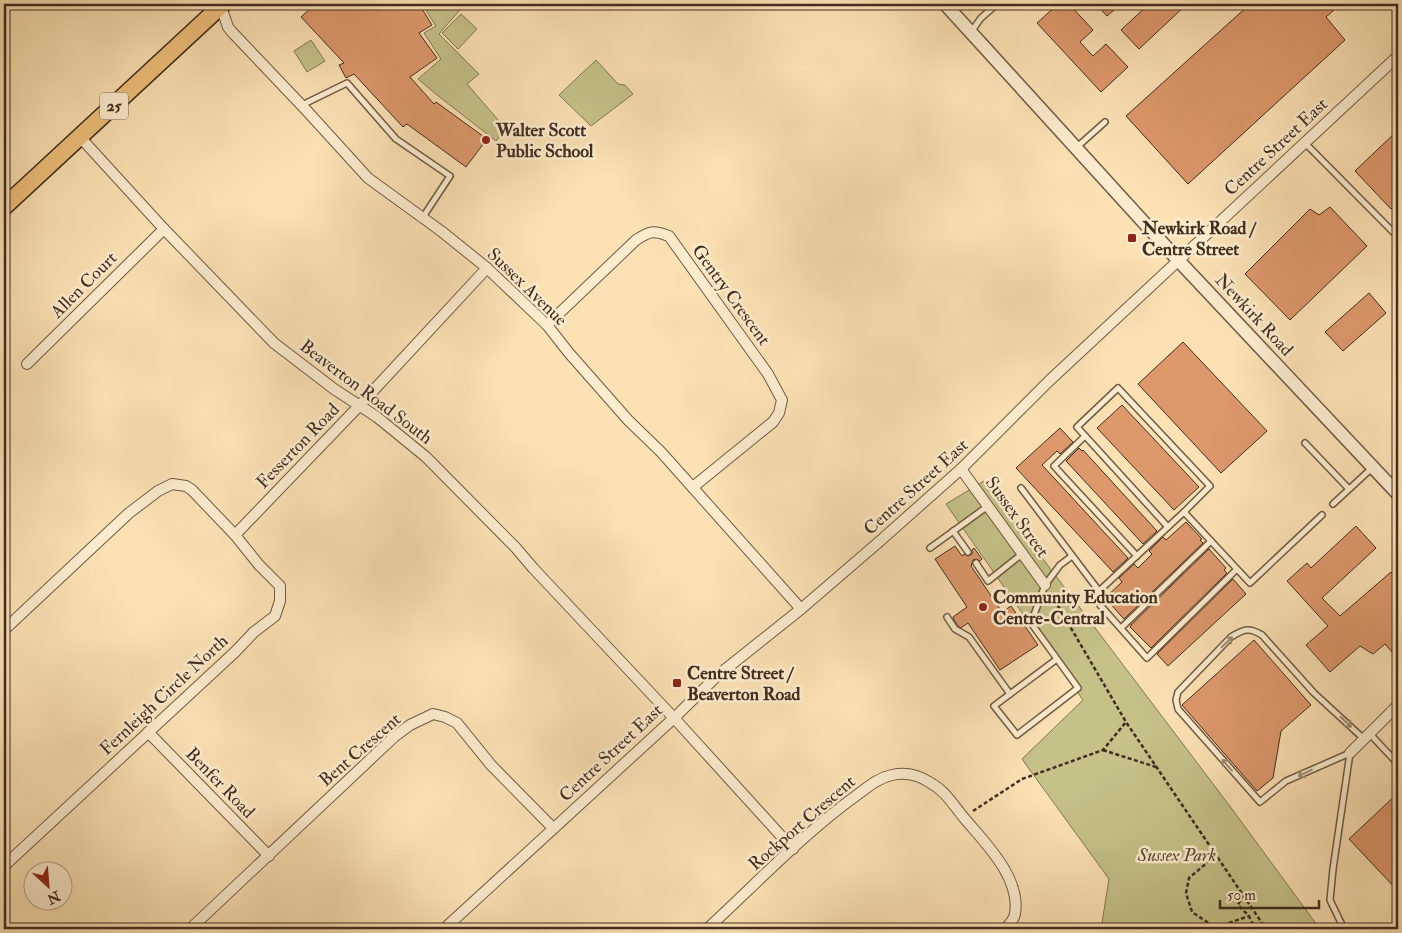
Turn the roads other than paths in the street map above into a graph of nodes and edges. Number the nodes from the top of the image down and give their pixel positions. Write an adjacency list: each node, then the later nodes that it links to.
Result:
1 (221, 4): 6 (street, Sussex Avenue); 8 (main road, 25)
2 (945, 4): 4 (street, Newkirk Road)
3 (997, 4): 4 (lane)
4 (970, 32): 10 (street, Newkirk Road)
5 (1398, 56): 9 (street, Centre Street East)
6 (302, 105): 12 (street, Sussex Avenue); 12 (lane)
7 (1105, 122): 10 (lane)
8 (80, 137): 11 (main road, 25); 13 (street, Beaverton Road South)
9 (1305, 142): 14 (lane); 15 (street, Centre Street East)
10 (1076, 148): 15 (street, Newkirk Road)
11 (5, 203)
12 (423, 217): 16 (street, Sussex Avenue)
13 (164, 229): 18 (street, Allen Court); 19 (street, Beaverton Road South)
14 (1397, 233)
15 (1178, 260): 22 (street, Newkirk Road); 23 (street, Centre Street East)
16 (486, 268): 17 (street, Sussex Avenue); 19 (street, Fesserton Road)
17 (548, 325): 24 (street, Sussex Avenue); 24 (street, Gentry Crescent)
18 (27, 364)
19 (359, 406): 34 (street, Fesserton Road); 52 (street, Beaverton Road South)
20 (1085, 436): 30 (lane); 32 (lane); 40 (lane)
21 (1305, 443): 26 (lane)
22 (1372, 467): 26 (lane); 27 (street, Newkirk Road)
23 (961, 468): 29 (street, Sussex Street); 45 (street, Centre Street East)
24 (692, 487): 45 (street, Sussex Avenue)
25 (1021, 488): 39 (lane)
26 (1349, 489): 28 (lane)
27 (1398, 494)
28 (1333, 504)
29 (989, 506): 33 (lane); 38 (street, Sussex Street)
30 (1184, 512): 32 (lane); 35 (lane)
31 (1322, 515): 42 (lane)
32 (1168, 527): 40 (lane)
33 (953, 531): 36 (lane); 37 (lane)
34 (235, 535): 48 (street); 53 (street, Fernleigh Circle North)
35 (1211, 542): 42 (lane); 47 (lane)
36 (930, 548)
37 (968, 552)
38 (1023, 554): 41 (lane); 43 (street, Sussex Street)
39 (1072, 556): 43 (lane); 44 (lane)
40 (1137, 556): 44 (lane)
41 (976, 563)
42 (1237, 569): 47 (lane)
43 (1045, 585): 49 (lane)
44 (1099, 591): 47 (lane)
45 (801, 609): 52 (street, Centre Street East)
46 (947, 617): 50 (lane)
47 (1121, 628)
48 (4, 630)
49 (1057, 659): 50 (lane); 50 (lane)
50 (1010, 694)
51 (1398, 705): 54 (street)
52 (674, 718): 57 (street, Centre Street East); 58 (street, Beaverton Road South)
53 (148, 732): 59 (street, Benfer Road); 60 (street, Fernleigh Circle North)
54 (1367, 736): 55 (street); 55 (lane, one-way to 54); 56 (lane)
55 (1350, 753): 65 (lane)
56 (1398, 764)
57 (553, 828): 59 (street, Bent Crescent); 62 (street, Centre Street East)
58 (793, 849): 63 (street, Rockport Crescent); 64 (street, Rockport Crescent)
59 (269, 856): 61 (street, Bent Crescent)
60 (4, 866)
61 (190, 929)
62 (444, 929)
63 (707, 929)
64 (1005, 929)
65 (1344, 929)

